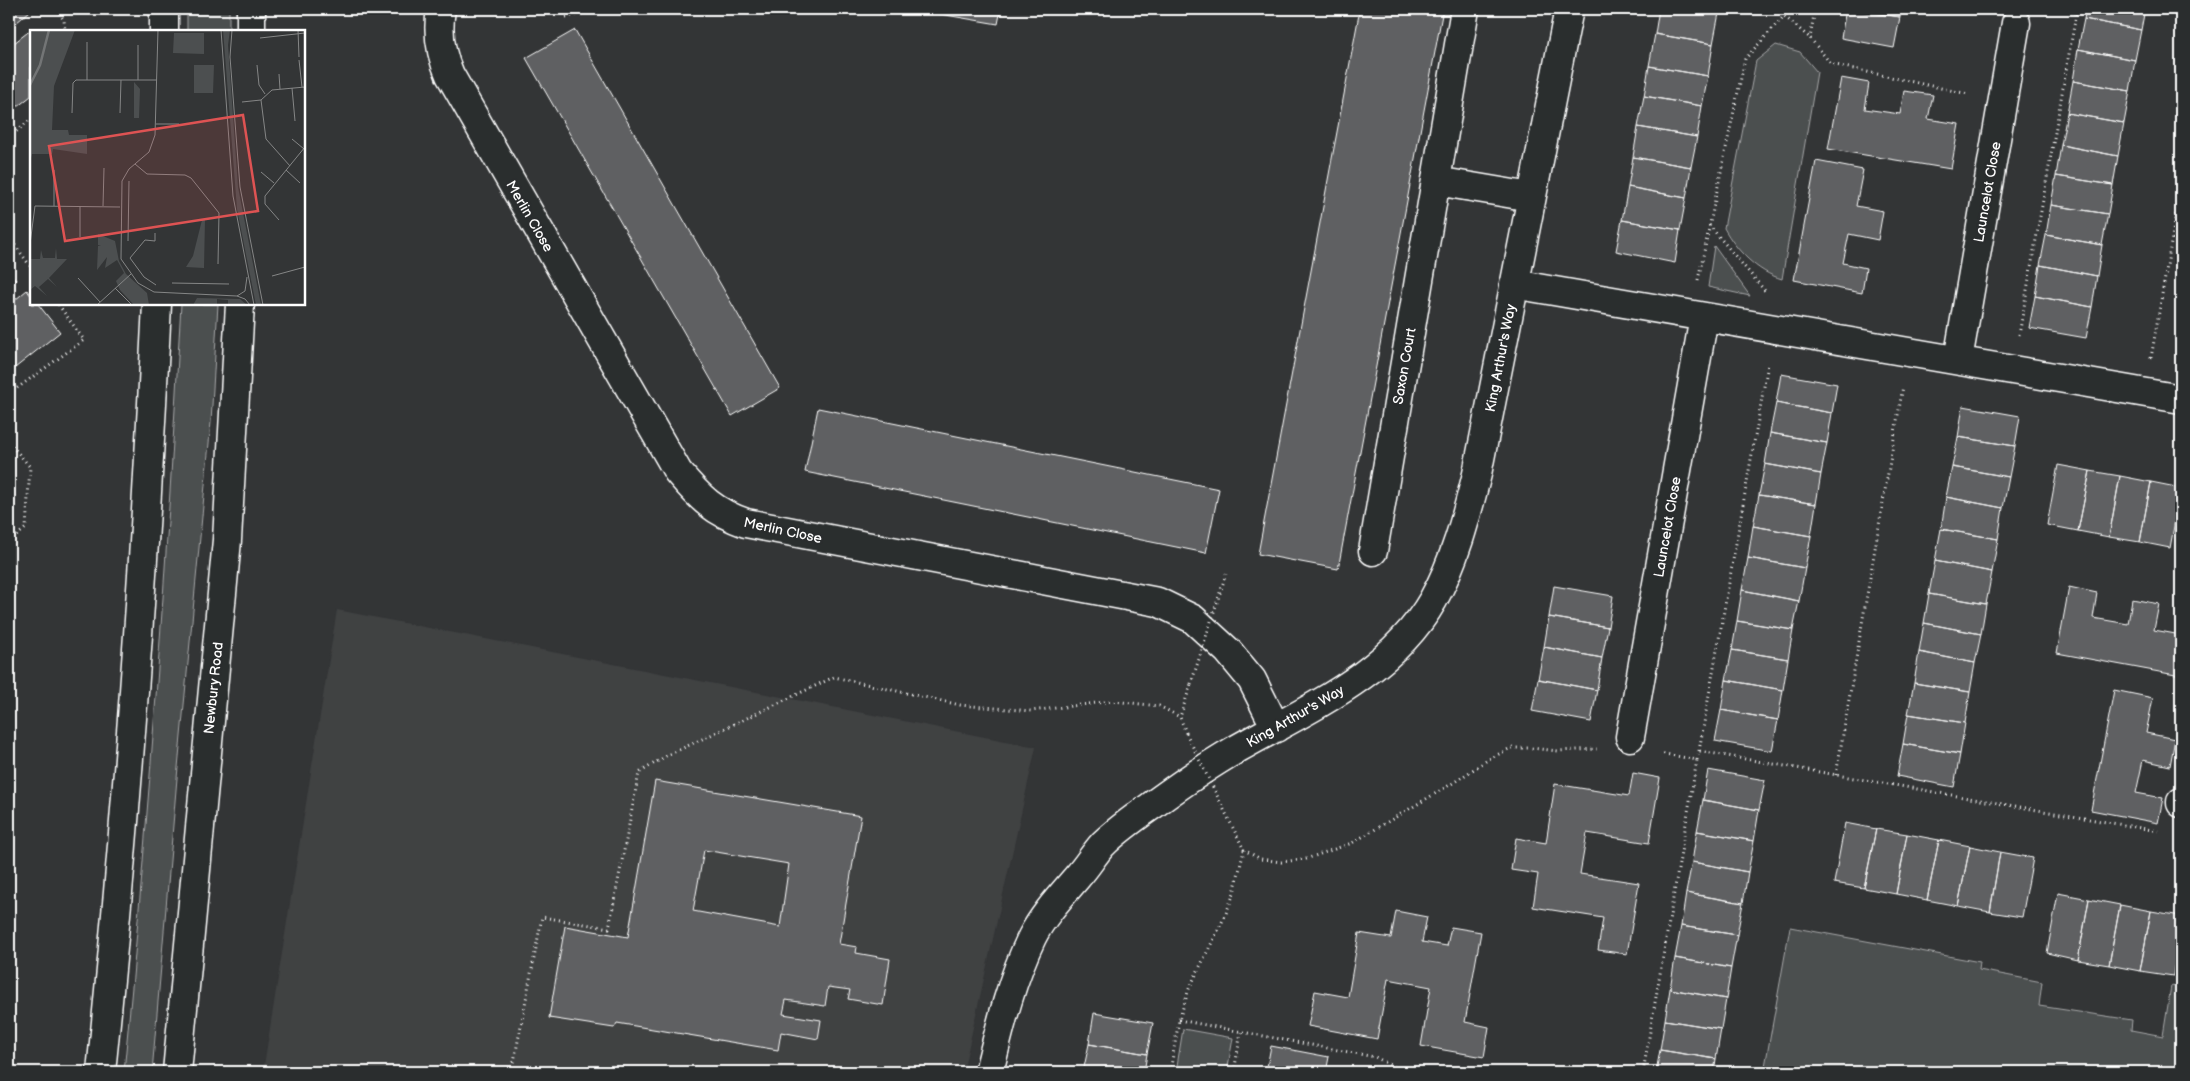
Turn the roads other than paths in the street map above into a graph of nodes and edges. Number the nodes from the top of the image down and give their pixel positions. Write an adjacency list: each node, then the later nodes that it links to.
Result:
1 (164, 9): 7 (street)
2 (251, 9): 8 (street)
3 (441, 9): 18 (street, Merlin Close)
4 (1466, 9): 9 (street, Saxon Court)
5 (1569, 9): 10 (street, King Arthur's Way)
6 (2016, 23): 15 (street, Launcelot Close)
7 (164, 30)
8 (251, 30)
9 (1436, 181): 10 (street); 17 (street, Saxon Court)
10 (1531, 197): 11 (street, King Arthur's Way)
11 (1514, 284): 14 (street); 18 (street, King Arthur's Way)
12 (157, 305): 20 (street)
13 (240, 305): 21 (street, Newbury Road)
14 (1698, 316): 15 (street); 19 (street, Launcelot Close)
15 (1958, 360): 16 (street)
16 (2181, 399)
17 (1373, 551)
18 (1276, 728): 22 (street, King Arthur's Way)
19 (1629, 742)
20 (101, 1072)
21 (177, 1072)
22 (989, 1072)

